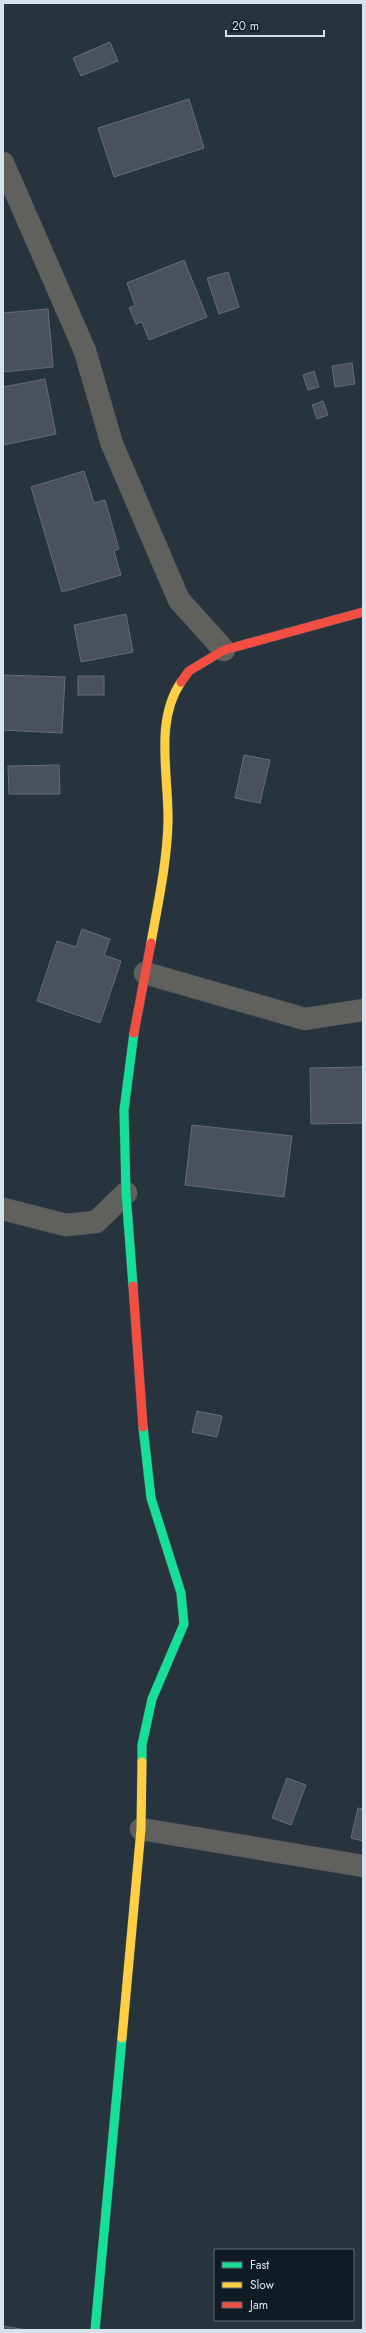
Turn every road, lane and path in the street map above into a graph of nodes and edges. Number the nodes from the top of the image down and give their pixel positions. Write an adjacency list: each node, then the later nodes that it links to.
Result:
1 (3, 163): 3 (street)
2 (363, 612): 3 (street)
3 (224, 650): 4 (street)
4 (145, 973): 5 (street); 6 (street)
5 (363, 1010)
6 (126, 1193): 7 (street); 8 (street)
7 (3, 1209)
8 (141, 1829): 9 (street); 10 (street)
9 (363, 1866)
10 (95, 2330)

